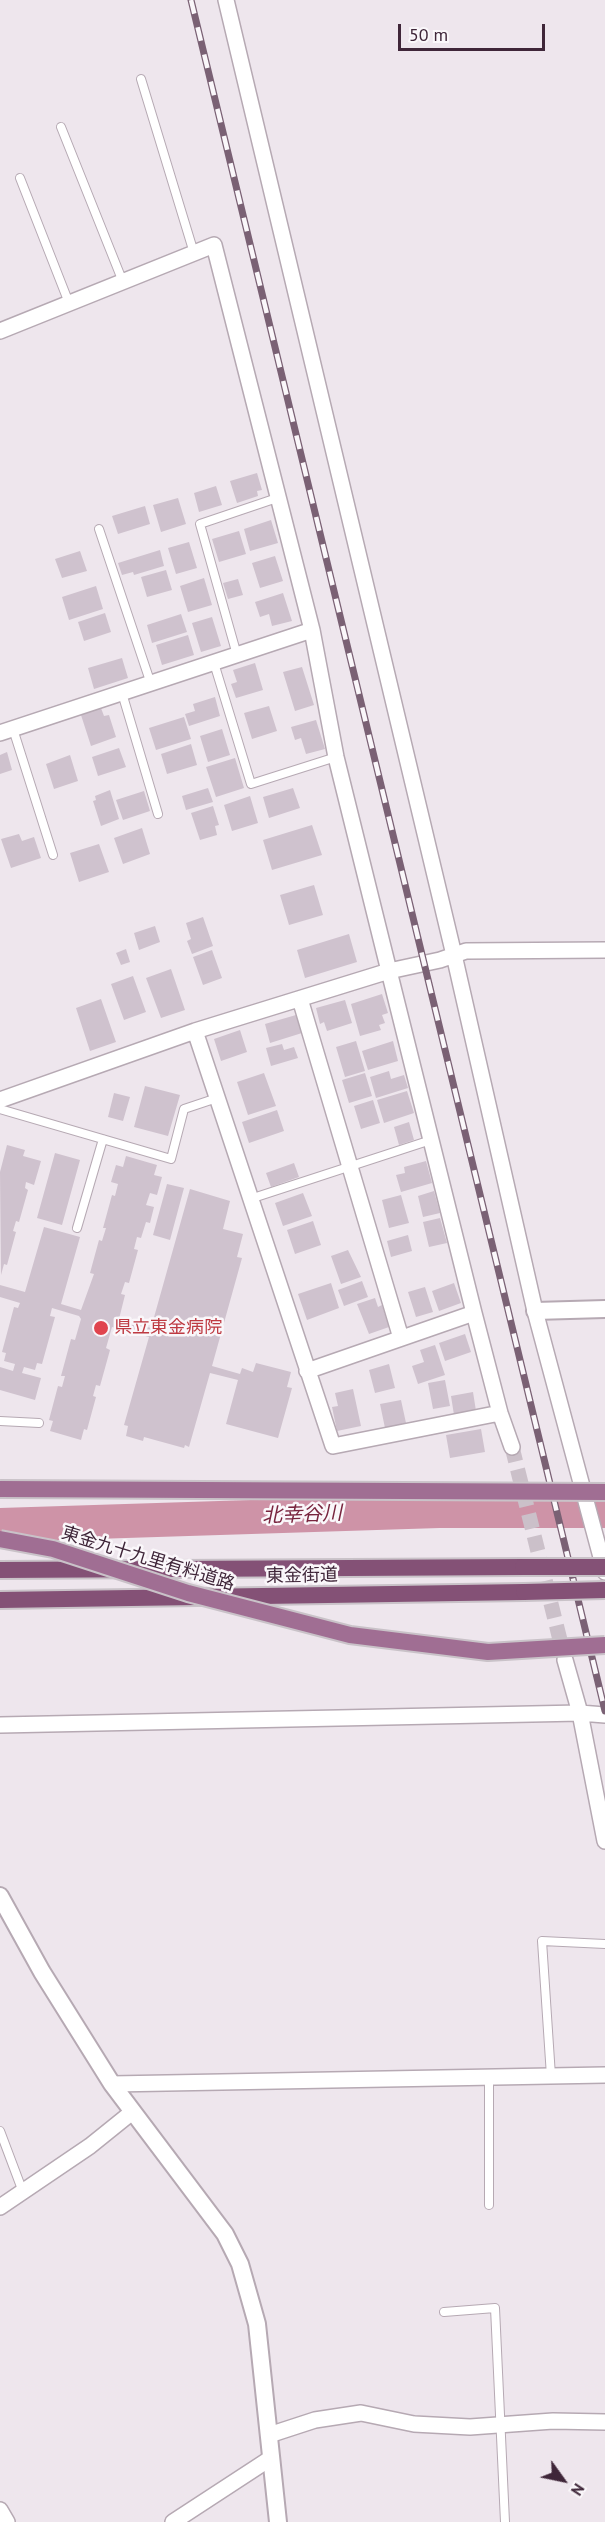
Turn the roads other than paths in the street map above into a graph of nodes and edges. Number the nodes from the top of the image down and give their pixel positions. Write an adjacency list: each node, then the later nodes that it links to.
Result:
1 (226, 0): 21 (street)
2 (141, 79): 5 (lane)
3 (61, 127): 6 (lane)
4 (20, 178): 7 (lane)
5 (194, 253): 6 (street); 9 (street)
6 (123, 282): 7 (street)
7 (69, 303): 8 (street)
8 (0, 331)
9 (278, 498): 11 (street); 12 (lane)
10 (99, 529): 14 (lane)
11 (312, 630): 12 (street); 17 (street)
12 (237, 655): 13 (street)
13 (214, 663): 14 (street); 17 (lane)
14 (151, 684): 15 (street)
15 (122, 693): 16 (street); 18 (lane)
16 (6, 731): 19 (lane)
17 (336, 757): 22 (street)
18 (158, 814)
19 (53, 855)
20 (605, 950): 21 (street)
21 (454, 955): 22 (street); 34 (street)
22 (388, 971): 23 (street); 29 (street)
23 (300, 999): 24 (street); 30 (street)
24 (195, 1031): 25 (street); 26 (street)
25 (217, 1098): 28 (lane); 31 (street)
26 (0, 1100)
27 (0, 1108): 28 (lane)
28 (103, 1139): 32 (lane)
29 (431, 1140): 30 (lane); 35 (street)
30 (349, 1167): 31 (lane); 36 (street)
31 (250, 1199): 37 (street)
32 (76, 1228)
33 (605, 1309): 34 (street)
34 (536, 1311): 47 (street)
35 (474, 1313): 36 (street); 38 (street)
36 (401, 1338): 37 (street)
37 (307, 1371): 38 (street)
38 (500, 1413): 41 (street)
39 (0, 1420): 40 (lane)
40 (39, 1423)
41 (512, 1447)
42 (0, 1489): 43 (main road, bridge)
43 (605, 1492)
44 (0, 1539): 50 (main road, 東金九十九里有料道路, bridge)
45 (605, 1567): 46 (highway, 東金街道, bridge)
46 (0, 1570)
47 (605, 1572)
48 (605, 1590): 49 (highway, 東金街道, bridge)
49 (0, 1600)
50 (605, 1645)
51 (565, 1660): 52 (street)
52 (580, 1713): 53 (street); 54 (street); 55 (street)
53 (605, 1715)
54 (0, 1725)
55 (605, 1841)
56 (0, 1896): 61 (street)
57 (605, 1944): 59 (lane)
58 (605, 2075): 59 (street)
59 (551, 2076): 60 (street)
60 (489, 2078): 61 (street); 65 (lane)
61 (112, 2084): 62 (street)
62 (131, 2113): 64 (street); 70 (street)
63 (0, 2131): 64 (lane)
64 (23, 2192): 66 (street)
65 (489, 2205)
66 (0, 2207)
67 (444, 2312): 69 (lane)
68 (605, 2422): 69 (street)
69 (502, 2424): 70 (street); 76 (lane)
70 (269, 2435): 71 (street)
71 (271, 2458): 74 (street); 75 (street)
72 (0, 2510): 73 (street)
73 (7, 2522)
74 (173, 2522)
75 (278, 2522)
76 (505, 2522)

